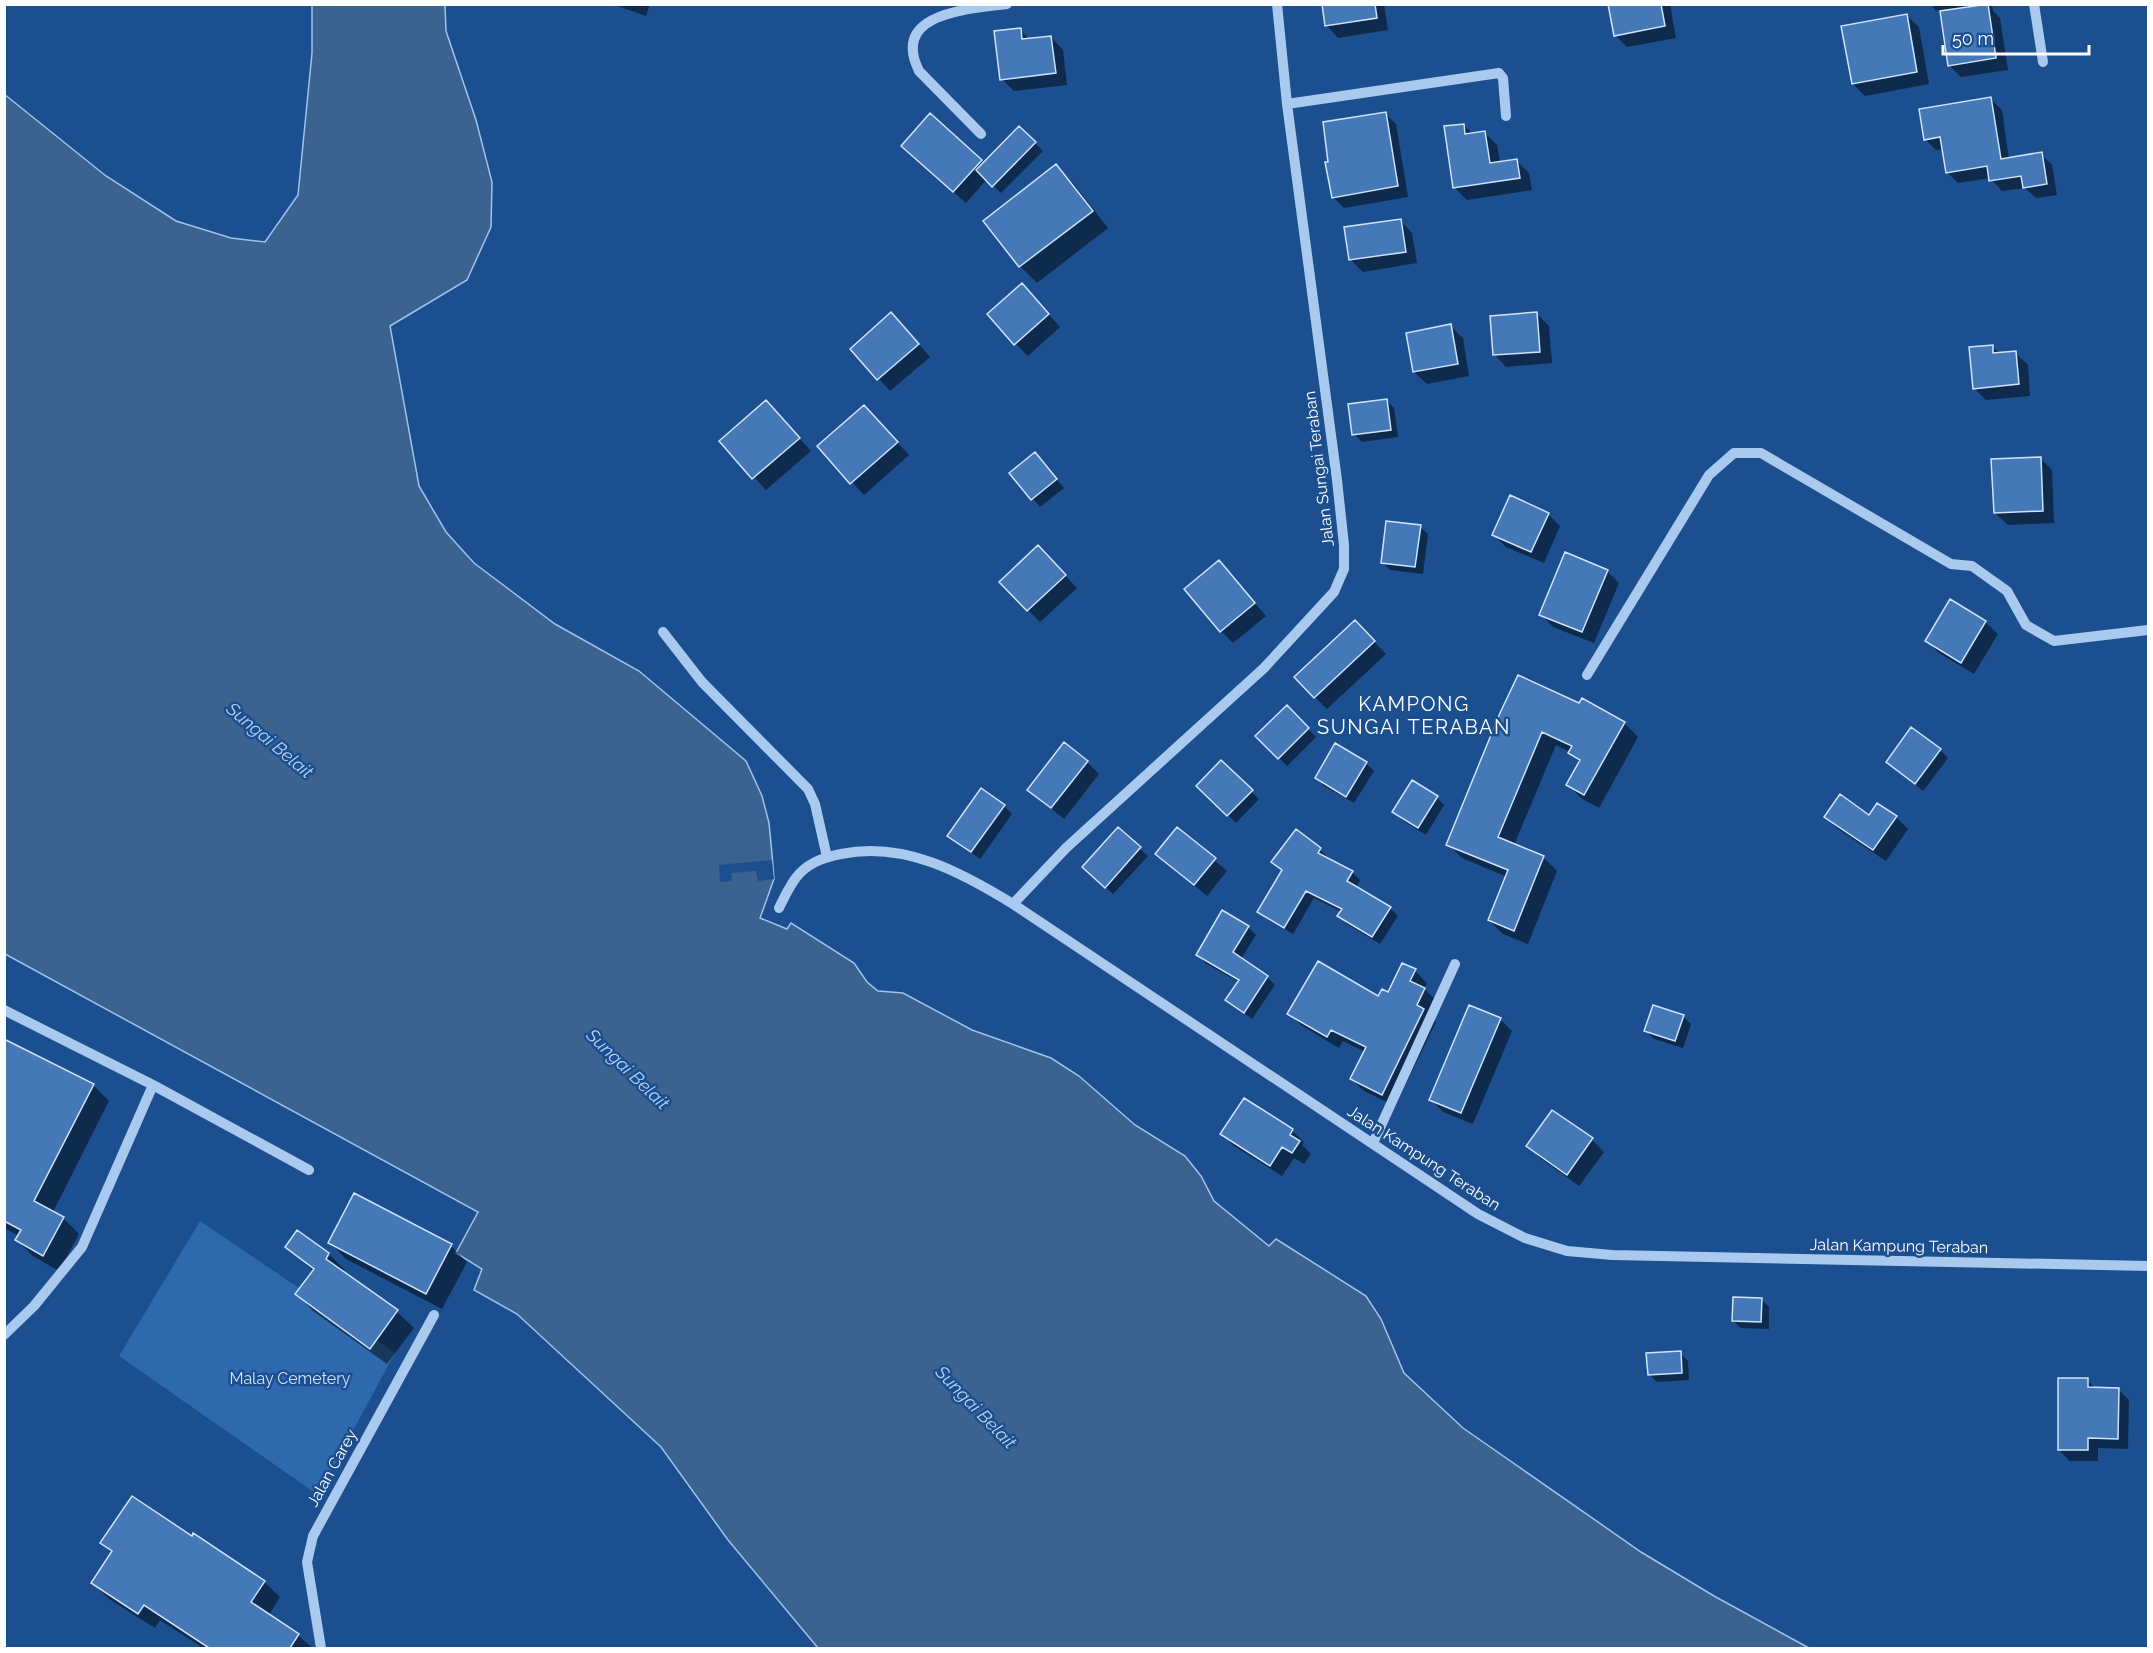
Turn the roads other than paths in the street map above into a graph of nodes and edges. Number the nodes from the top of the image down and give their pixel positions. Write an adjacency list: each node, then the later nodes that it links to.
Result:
1 (1007, 4): 7 (street)
2 (1277, 4): 5 (street, Jalan Sungai Teraban)
3 (2034, 4): 4 (street)
4 (2043, 62)
5 (1287, 104): 6 (street); 12 (street, Jalan Sungai Teraban)
6 (1506, 116)
7 (981, 134)
8 (2148, 630): 10 (street)
9 (663, 632): 11 (street)
10 (1587, 675)
11 (827, 857): 12 (street, Jalan Kampung Teraban); 13 (street, Jalan Kampung Teraban)
12 (1013, 904): 17 (street, Jalan Kampung Teraban)
13 (779, 908)
14 (1455, 964): 17 (street)
15 (4, 1010): 16 (street)
16 (153, 1085): 18 (street); 21 (street)
17 (1372, 1143): 19 (street, Jalan Kampung Teraban)
18 (309, 1170)
19 (2148, 1266)
20 (434, 1315): 22 (street, Jalan Carey)
21 (4, 1335)
22 (321, 1648)

